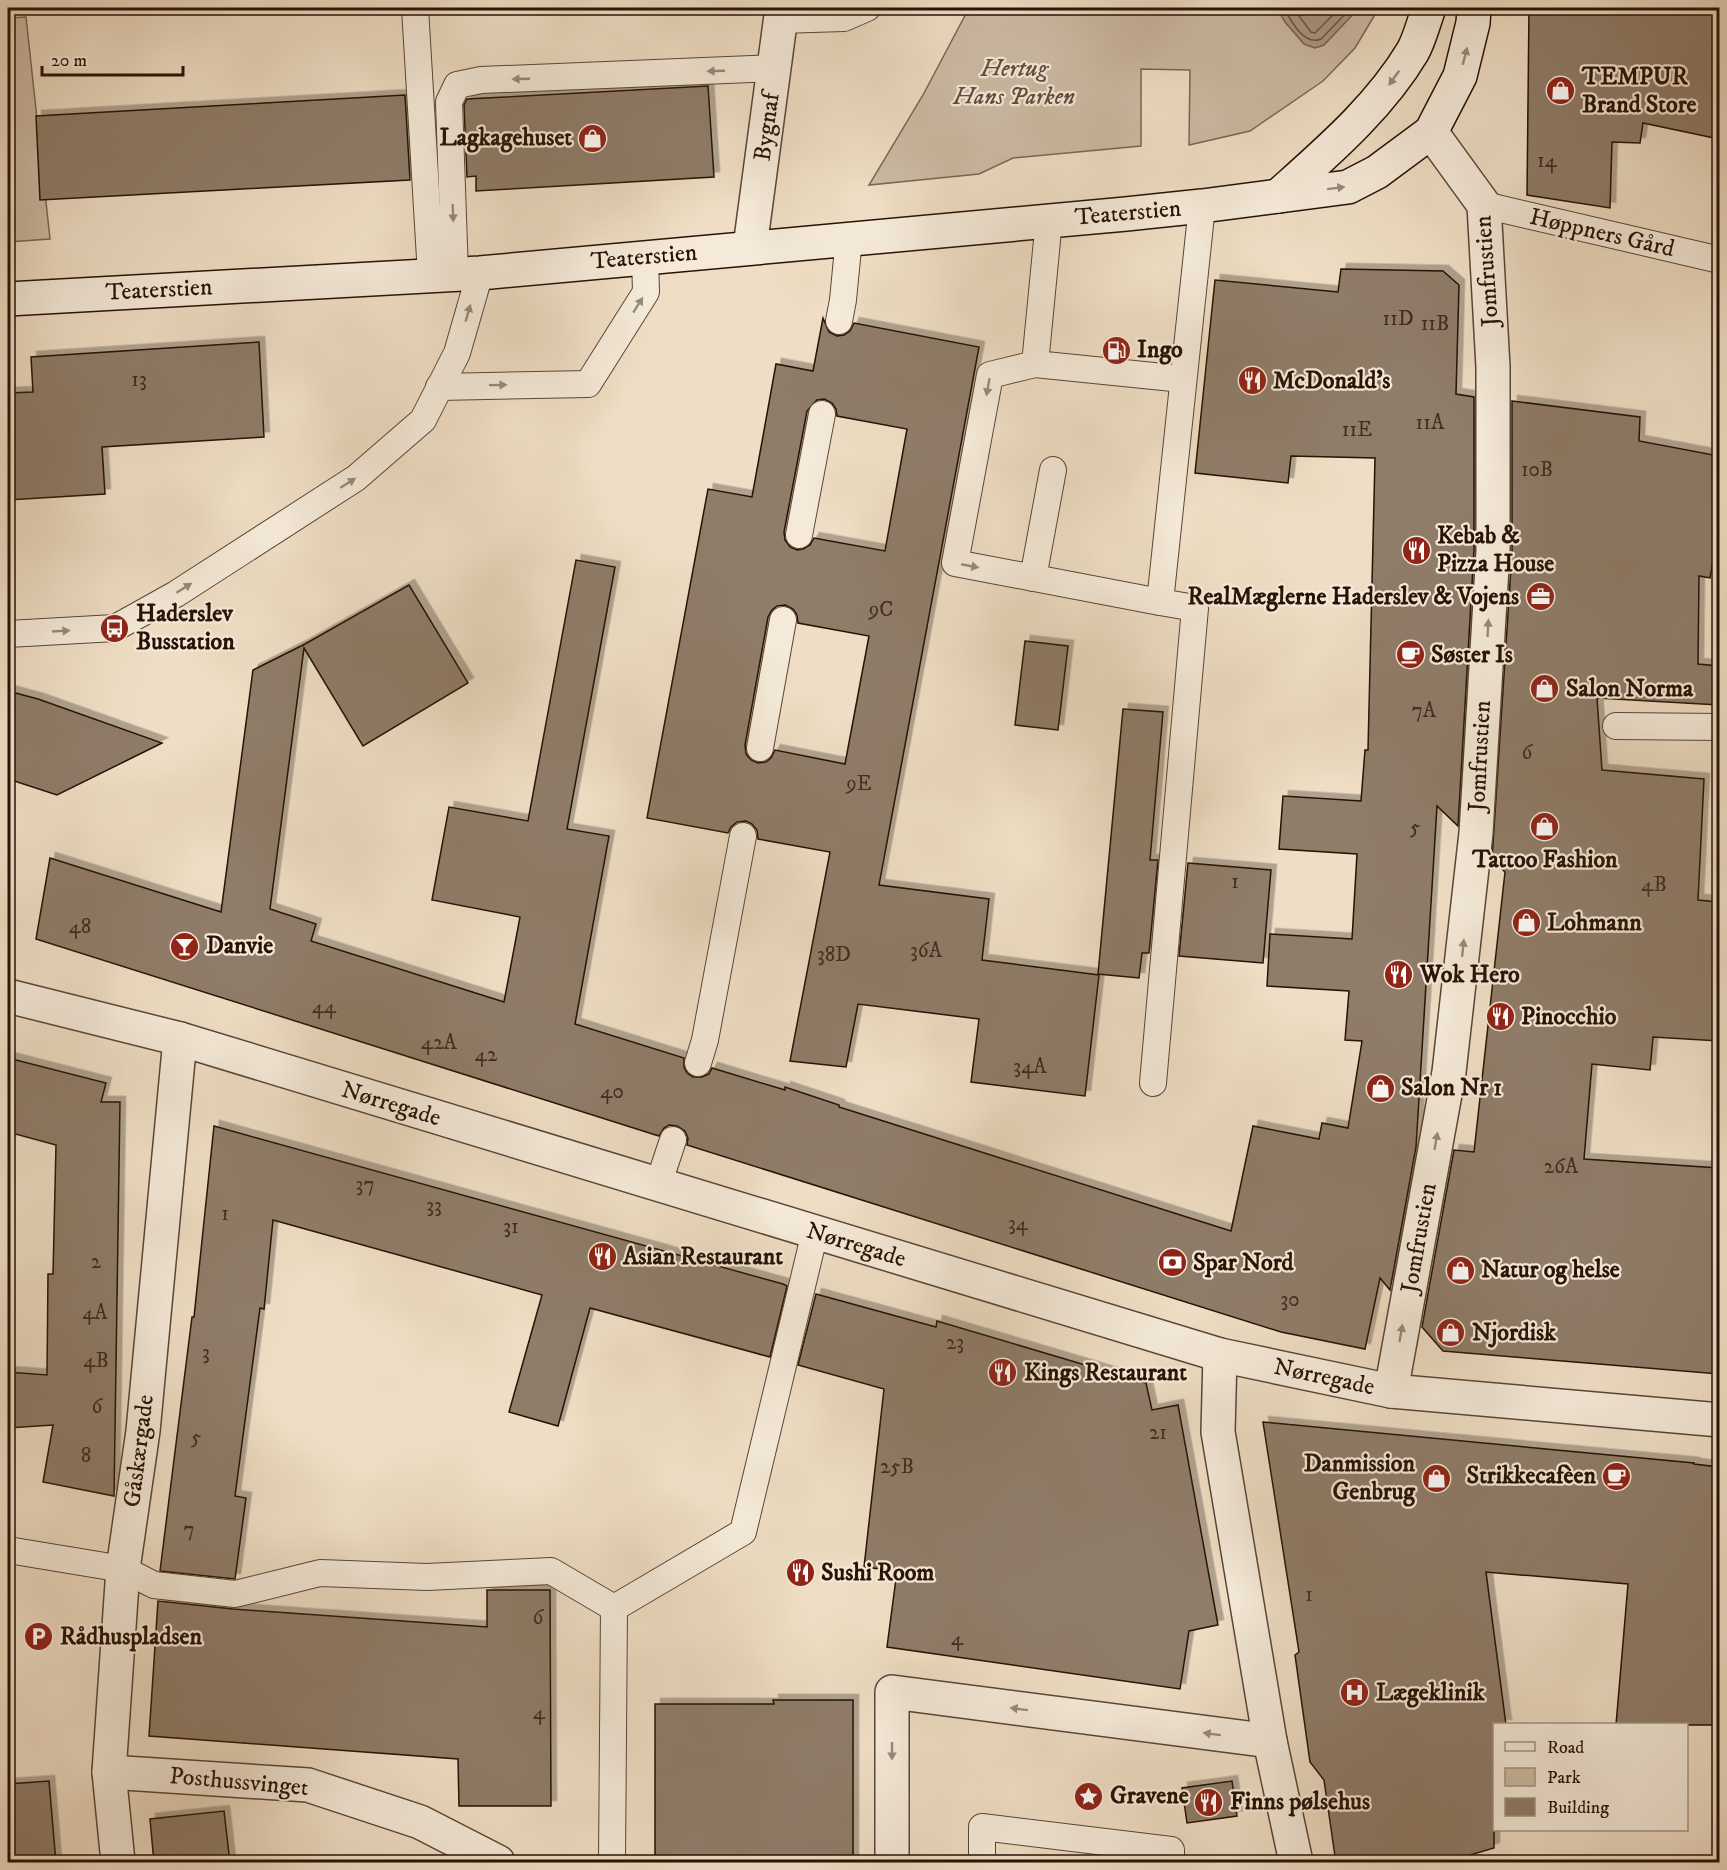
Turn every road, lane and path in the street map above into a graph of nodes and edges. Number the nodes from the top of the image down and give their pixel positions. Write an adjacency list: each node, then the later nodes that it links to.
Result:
1 (416, 8): 16 (lane)
2 (867, 8): 5 (lane)
3 (1429, 8): 8 (street, one-way to 8)
4 (1474, 8): 7 (street, one-way to 4)
5 (781, 14): 6 (street, Bygnaf)
6 (775, 69): 13 (street, Bygnaf); 16 (lane, one-way to 16)
7 (1431, 132): 8 (street, one-way to 7); 10 (street, Jomfrustien)
8 (1278, 196): 9 (street, Teaterstien)
9 (1202, 206): 11 (street, Teaterstien); 20 (lane)
10 (1484, 206): 15 (lane, Høppners Gård); 41 (street, Jomfrustien, one-way to 10)
11 (1049, 220): 12 (street, Teaterstien); 19 (lane)
12 (849, 238): 13 (street, Teaterstien); 18 (lane)
13 (750, 247): 14 (street, Teaterstien)
14 (645, 256): 16 (street, Teaterstien); 21 (lane, one-way to 14)
15 (1719, 260)
16 (455, 274): 17 (street, Teaterstien); 21 (lane, one-way to 16)
17 (8, 299)
18 (839, 321)
19 (1035, 364): 20 (lane); 25 (lane, one-way to 25)
20 (1183, 379): 26 (lane)
21 (439, 387): 28 (lane, one-way to 21)
22 (822, 414): 24 (lane)
23 (1053, 470): 25 (lane)
24 (799, 535)
25 (1033, 578): 26 (lane)
26 (1160, 602): 36 (lane)
27 (783, 620): 31 (lane)
28 (8, 634)
29 (1616, 726): 30 (lane)
30 (1719, 727)
31 (760, 748)
32 (743, 836): 35 (lane)
33 (8, 996): 34 (street, Nørregade)
34 (180, 1039): 38 (street, Nørregade); 44 (street, Gåskærgade)
35 (698, 1063)
36 (1153, 1083)
37 (673, 1140): 38 (lane)
38 (658, 1185): 39 (street, Nørregade)
39 (815, 1232): 40 (street, Nørregade); 45 (lane)
40 (1220, 1355): 41 (street, Nørregade); 46 (street)
41 (1390, 1391): 42 (street, Nørregade)
42 (1719, 1420)
43 (8, 1550): 44 (lane)
44 (123, 1569): 45 (lane); 47 (street, Gåskærgade)
45 (614, 1608): 50 (lane)
46 (1270, 1741): 51 (street, one-way to 51); 54 (street)
47 (109, 1772): 48 (street, Gåskærgade); 49 (street, Posthussvinget)
48 (118, 1863)
49 (498, 1863)
50 (612, 1863)
51 (892, 1863)
52 (982, 1863): 53 (lane)
53 (1171, 1863)
54 (1296, 1863)

